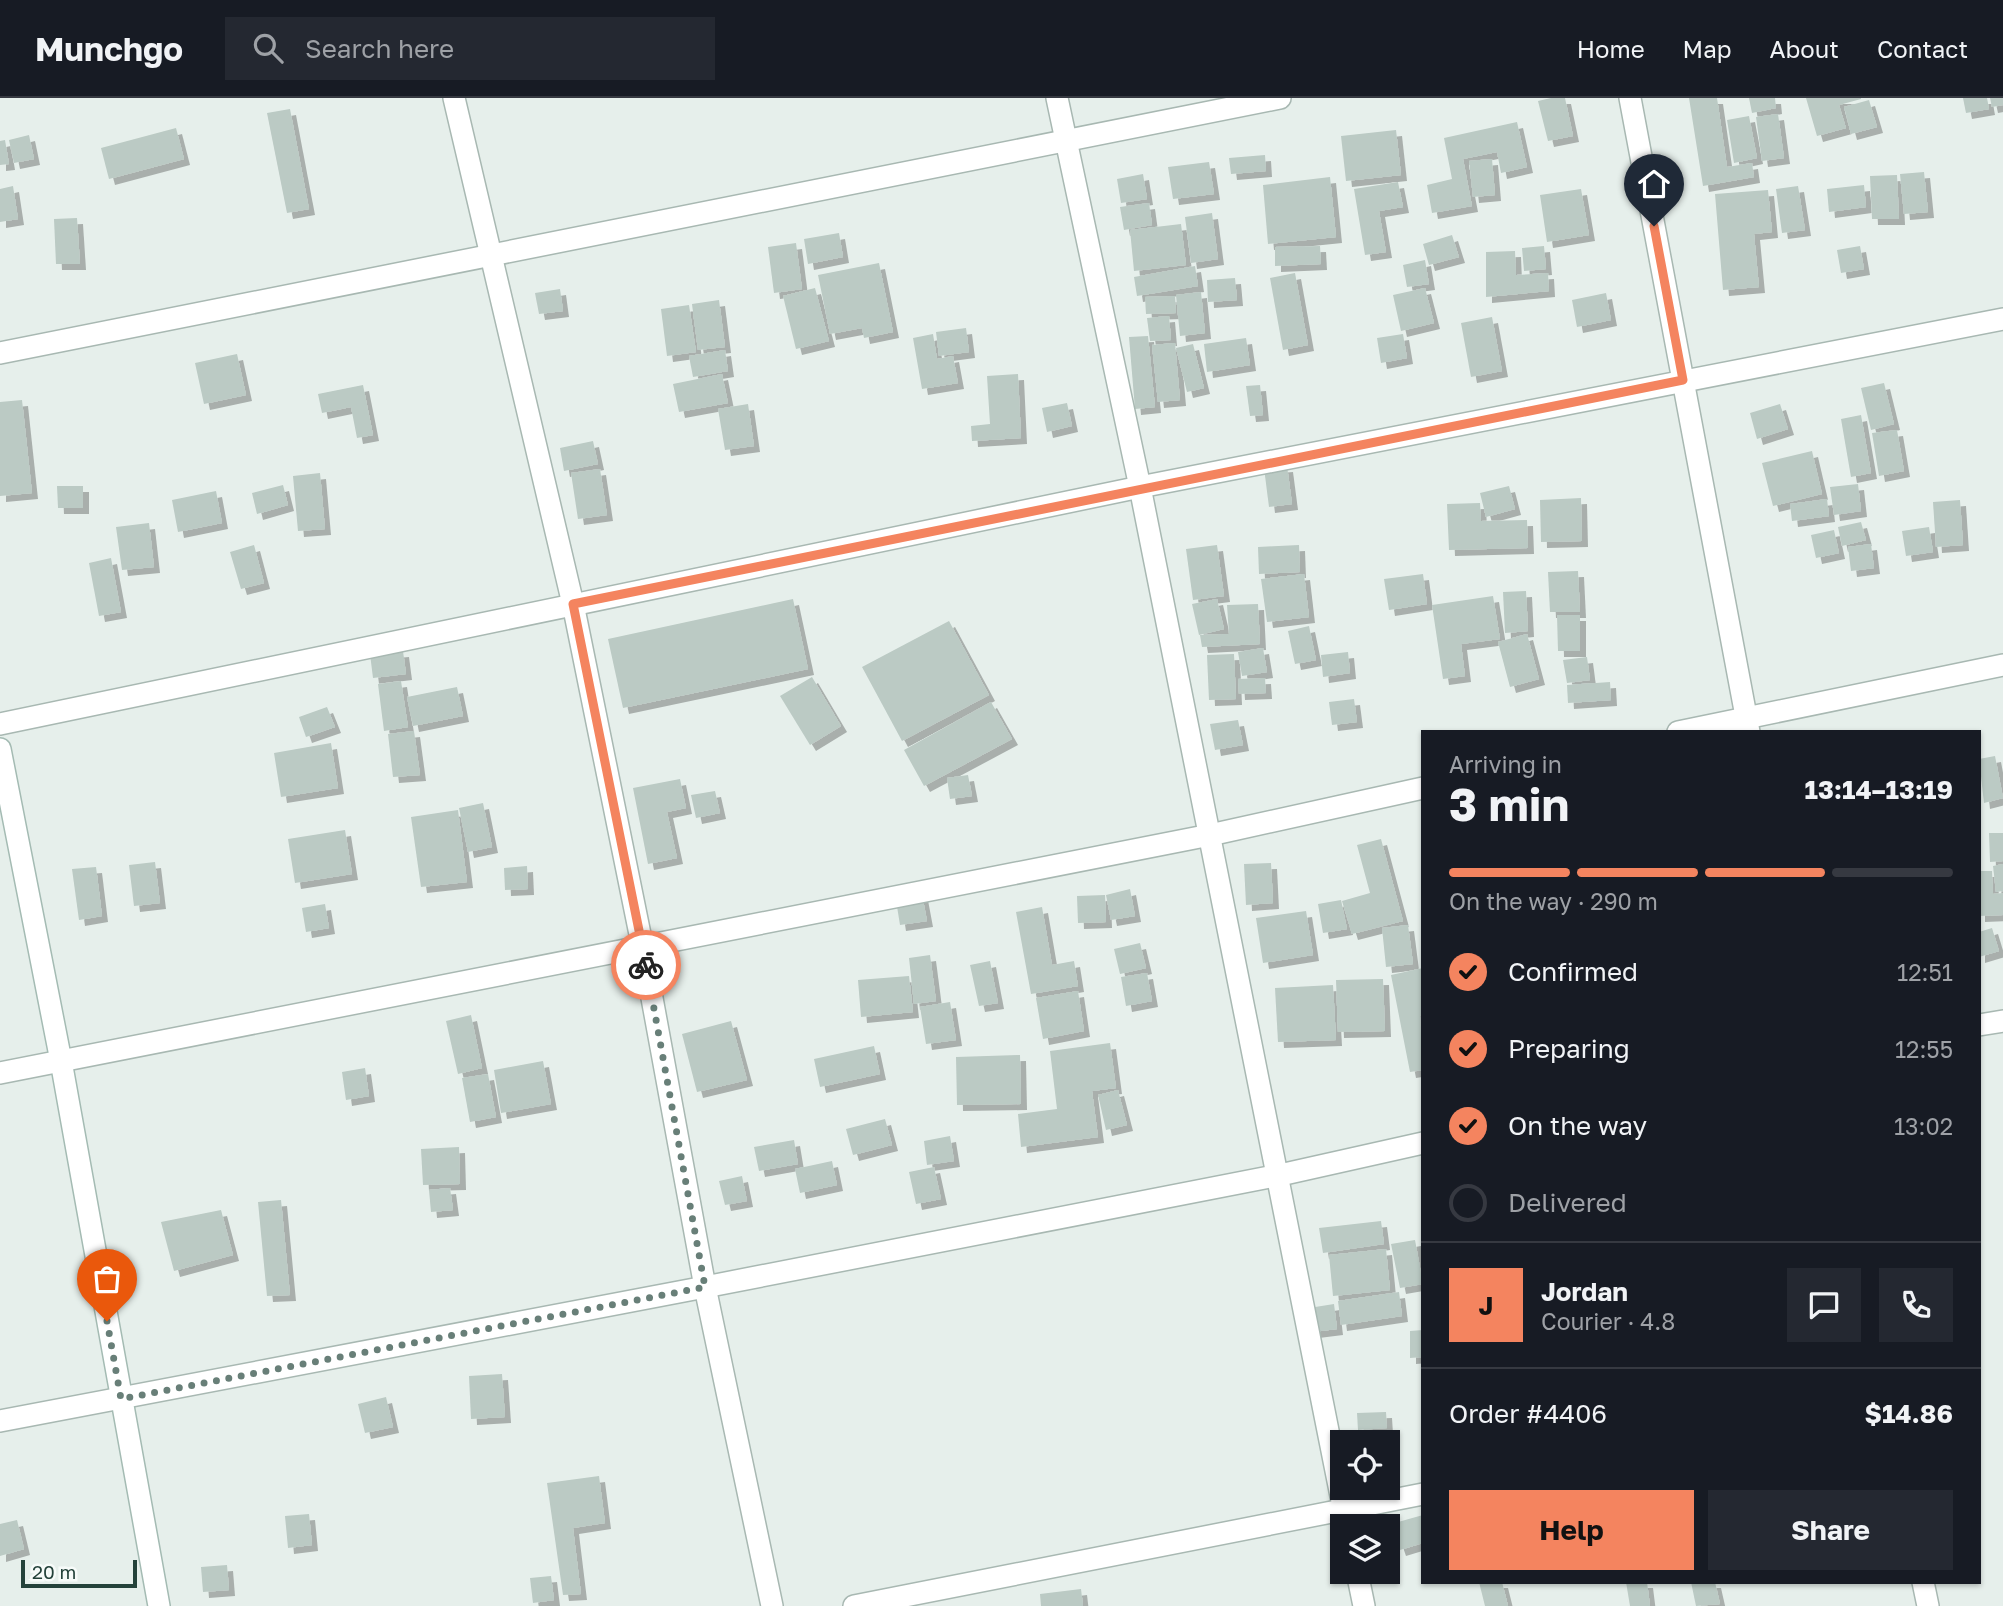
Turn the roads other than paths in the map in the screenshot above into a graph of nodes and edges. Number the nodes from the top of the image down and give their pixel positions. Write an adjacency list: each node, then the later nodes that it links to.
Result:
1 (454, 98): 6 (street)
2 (1057, 98): 5 (street)
3 (1280, 98): 5 (street)
4 (1630, 98): 9 (street)
5 (1067, 141): 6 (street); 10 (street)
6 (493, 255): 8 (street); 11 (street)
7 (2003, 318): 9 (street)
8 (0, 352)
9 (1683, 380): 10 (street); 14 (street)
10 (1140, 487): 11 (street); 18 (street)
11 (573, 604): 13 (street); 19 (street)
12 (2003, 665): 14 (street)
13 (0, 724)
14 (1748, 724): 15 (street)
15 (1696, 730)
16 (0, 748): 22 (street)
17 (1421, 788): 18 (street)
18 (1210, 835): 19 (street); 25 (street)
19 (643, 948): 22 (street); 26 (street)
20 (2003, 1021): 21 (street)
21 (1981, 1025)
22 (61, 1061): 23 (street); 27 (street)
23 (0, 1073)
24 (1421, 1143): 25 (street)
25 (1280, 1175): 26 (street); 30 (street)
26 (705, 1287): 27 (street); 36 (street)
27 (121, 1399): 28 (street); 35 (street)
28 (0, 1422)
29 (1421, 1495): 31 (street)
30 (1345, 1514)
31 (1361, 1514)
32 (1330, 1522): 37 (street)
33 (1359, 1584): 38 (street)
34 (1923, 1584): 39 (street)
35 (159, 1606)
36 (772, 1606)
37 (853, 1606)
38 (1364, 1606)
39 (1928, 1606)

